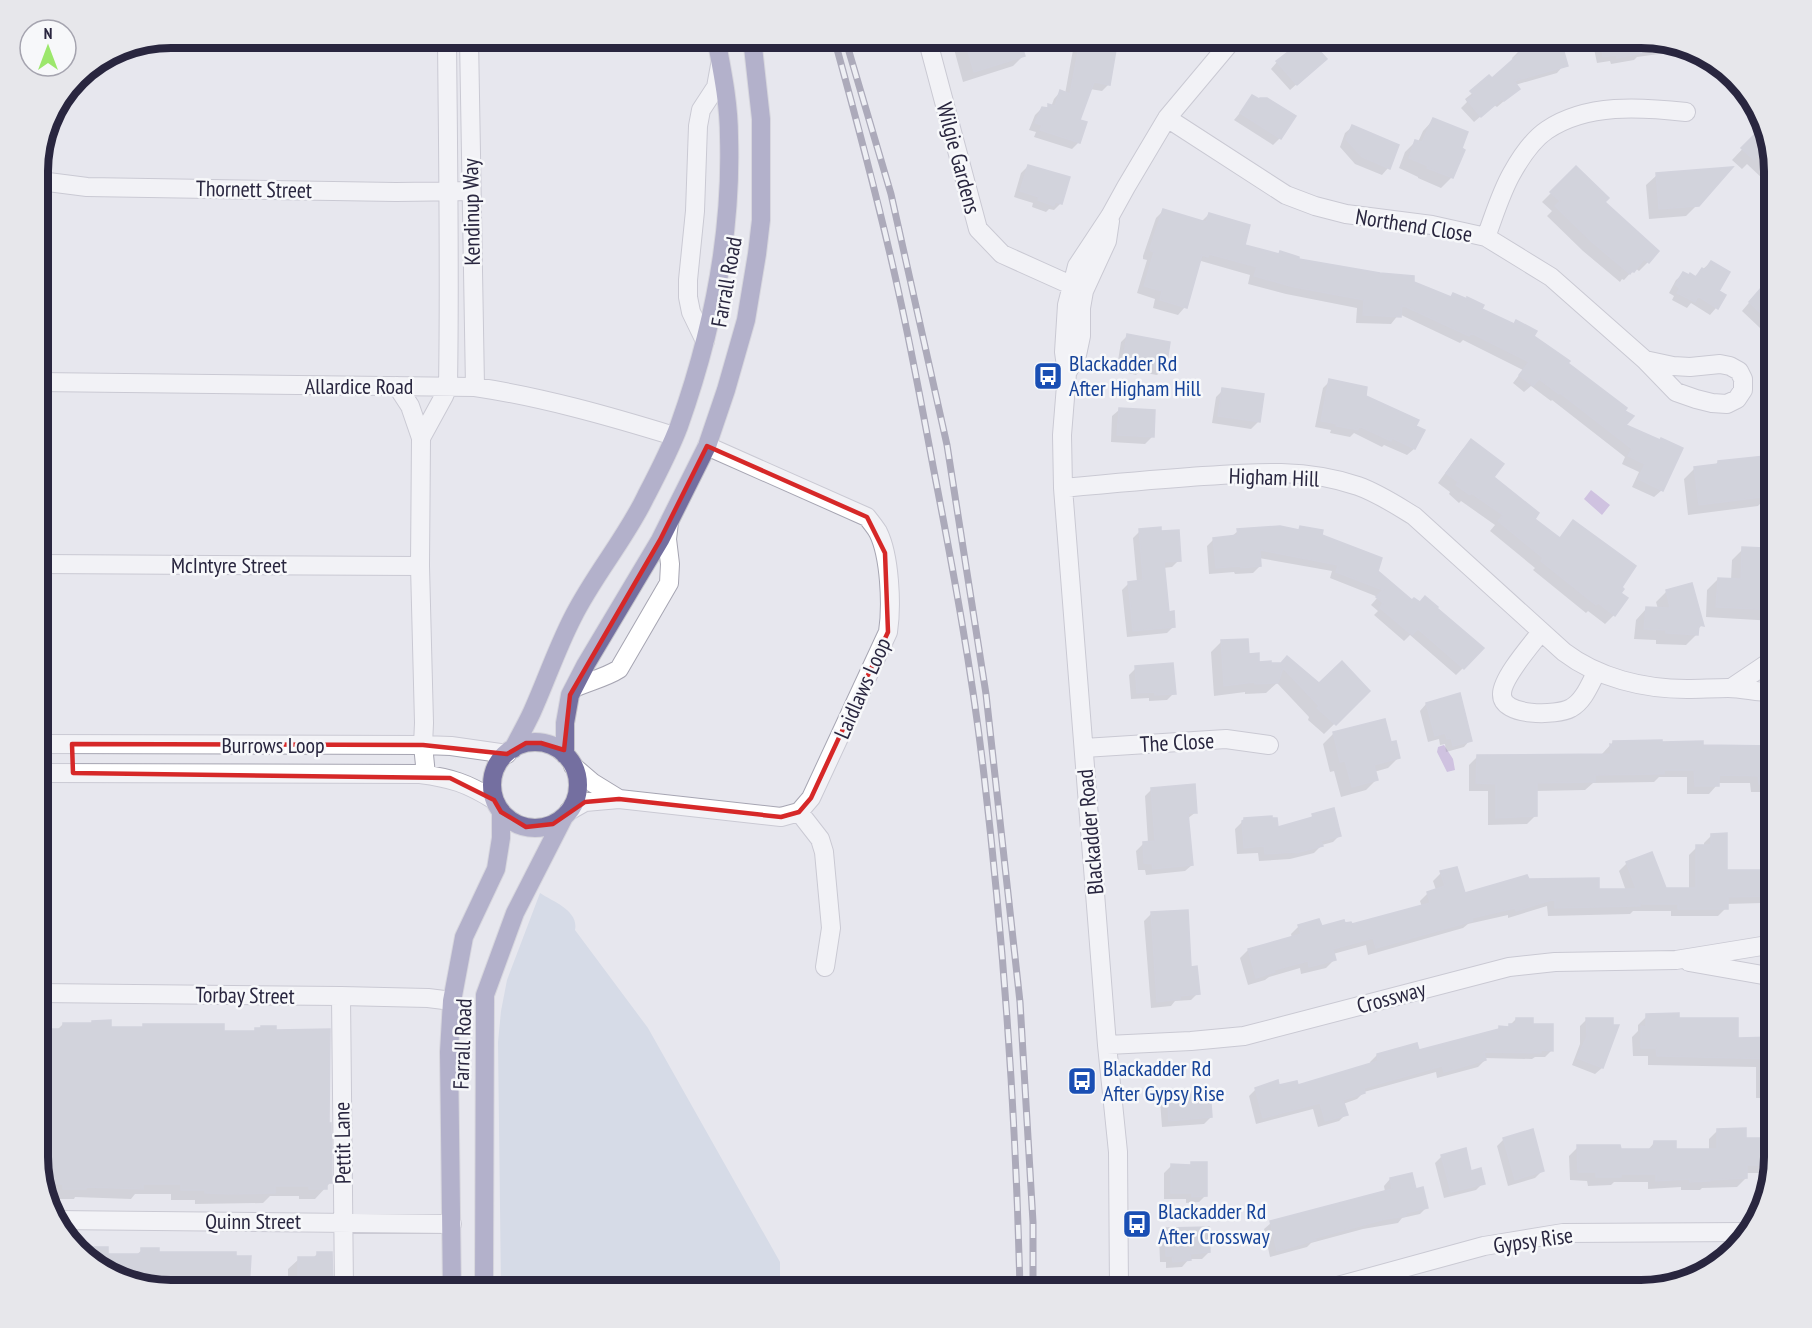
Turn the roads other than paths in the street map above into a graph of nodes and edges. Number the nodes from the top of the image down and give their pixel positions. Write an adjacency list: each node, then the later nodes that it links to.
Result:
1 (447, 48): 8 (street, Kendinup Way)
2 (469, 48): 9 (street, Kendinup Way)
3 (718, 48): 7 (main road, Farrall Road)
4 (753, 48): 27 (main road, Farrall Road)
5 (930, 48): 18 (street, Wilgie Gardens)
6 (1226, 48): 11 (street, Blackadder Road)
7 (721, 63): 19 (main road, Farrall Road); 19 (street, Farrall Road)
8 (447, 83): 9 (street); 13 (street, Kendinup Way)
9 (469, 83): 14 (street, Kendinup Way)
10 (1686, 112): 15 (street)
11 (1167, 118): 15 (street, Northend Close); 18 (street, Blackadder Road)
12 (48, 182): 13 (street, Thornett Street)
13 (447, 191): 14 (street, Thornett Street); 16 (street, Kendinup Way)
14 (471, 191): 17 (street, Kendinup Way)
15 (1486, 237): 20 (street, Northend Close)
16 (450, 288): 17 (street); 23 (street, Kendinup Way)
17 (473, 288): 24 (street, Kendinup Way)
18 (1078, 289): 28 (street, Blackadder Road)
19 (705, 342): 25 (main road, Farrall Road)
20 (1645, 360): 20 (street, Northend Close)
21 (48, 382): 22 (street, Allardice Road)
22 (397, 386): 23 (street, Allardice Road); 26 (street)
23 (448, 386): 24 (street, Allardice Road); 26 (street)
24 (475, 387): 25 (street, Allardice Road)
25 (674, 436): 45 (main road, Farrall Road)
26 (421, 438): 31 (street)
27 (707, 446): 29 (main road, Farrall Road); 54 (street, Laidlaws Loop)
28 (1063, 488): 32 (street, Higham Hill); 44 (street, Blackadder Road)
29 (669, 522): 35 (main road, Farrall Road); 35 (street, Farrall Road)
30 (48, 564): 31 (street, McIntyre Street)
31 (420, 566): 42 (street)
32 (1541, 632): 34 (street, Higham Hill); 34 (street)
33 (1764, 666): 36 (street)
34 (1597, 671): 36 (street, Higham Hill)
35 (574, 688): 46 (main road, Farrall Road)
36 (1731, 688): 37 (street, Higham Hill)
37 (1764, 691)
38 (48, 744): 39 (street, Burrows Loop)
39 (72, 744): 40 (street, Burrows Loop); 48 (street)
40 (177, 744): 41 (street, Burrows Loop); 49 (street)
41 (281, 745): 42 (street, Burrows Loop); 50 (street)
42 (423, 745): 45 (street, Burrows Loop); 51 (street)
43 (1269, 745): 44 (street, The Close)
44 (1084, 748): 63 (street, Blackadder Road)
45 (510, 751): 46 (main road); 53 (main road)
46 (569, 761): 52 (street); 55 (main road)
47 (48, 773): 48 (street, Burrows Loop)
48 (74, 773): 49 (street, Burrows Loop)
49 (177, 774): 50 (street, Burrows Loop)
50 (282, 774): 51 (street, Burrows Loop)
51 (426, 775): 53 (street, Burrows Loop)
52 (619, 799): 54 (street); 55 (street)
53 (498, 806): 55 (main road); 62 (main road, Farrall Road)
54 (799, 812): 58 (street)
55 (567, 814): 70 (main road, Farrall Road)
56 (1764, 946): 57 (street, Crossway)
57 (1676, 960): 59 (street, Crossway); 63 (street, Crossway)
58 (825, 967)
59 (1764, 975)
60 (48, 993): 61 (street, Torbay Street)
61 (341, 996): 62 (street, Torbay Street); 65 (street, Pettit Lane)
62 (452, 1001): 66 (main road, Farrall Road)
63 (1107, 1045): 71 (street, Blackadder Road)
64 (66, 1220): 65 (street, Quinn Street)
65 (343, 1222): 66 (street, Quinn Street); 68 (street, Pettit Lane)
66 (452, 1224): 69 (main road, Farrall Road)
67 (1739, 1232): 72 (street, Gypsy Rise)
68 (344, 1280)
69 (452, 1280)
70 (484, 1280)
71 (1119, 1280)
72 (1360, 1280)

